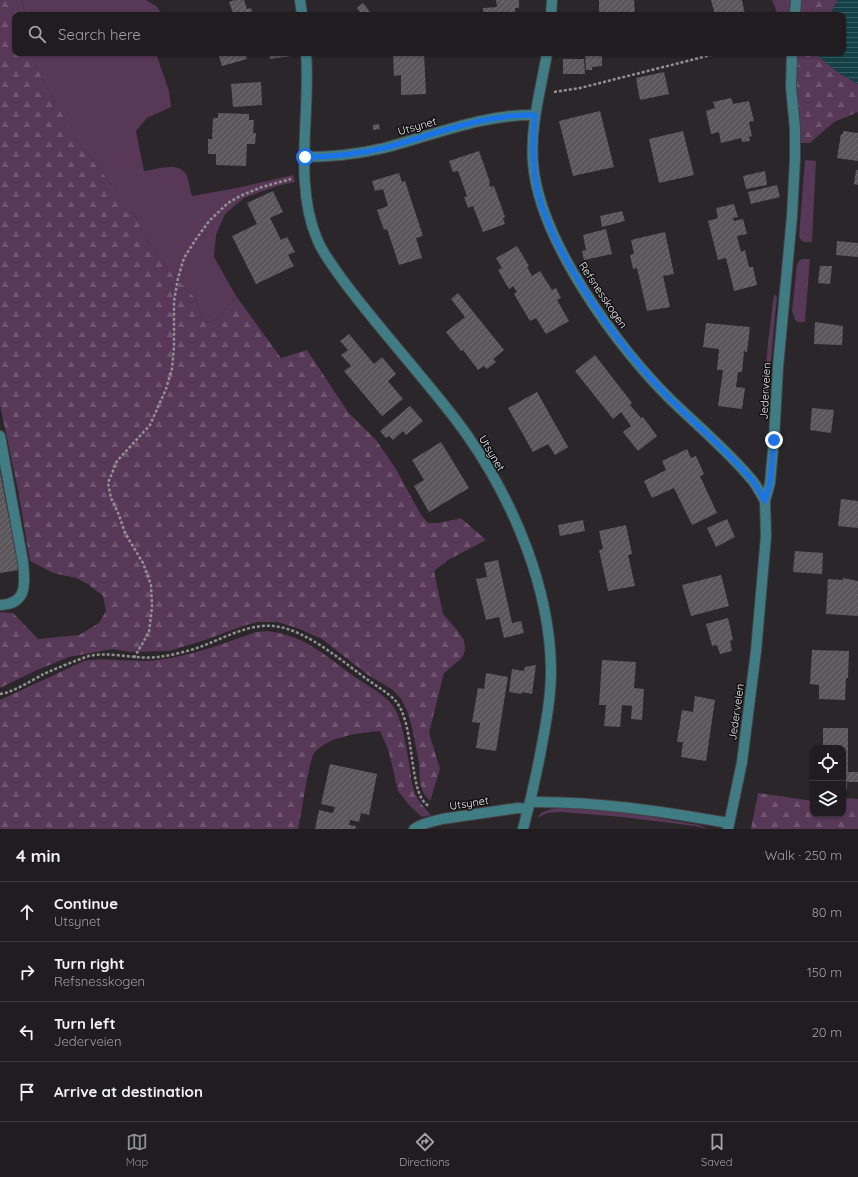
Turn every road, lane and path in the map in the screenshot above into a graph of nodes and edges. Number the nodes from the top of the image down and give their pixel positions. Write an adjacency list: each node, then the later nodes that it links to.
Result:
1 (300, 0): 4 (street)
2 (552, 0): 5 (street)
3 (796, 0): 6 (street)
4 (302, 12)
5 (551, 12)
6 (795, 12)
7 (306, 56): 13 (street, Utsynet)
8 (546, 56): 11 (street, Refsnesskogen)
9 (707, 56): 11 (path)
10 (792, 56): 16 (street, Jederveien)
11 (540, 94): 12 (street, Refsnesskogen)
12 (535, 115): 13 (street, Utsynet); 16 (street, Refsnesskogen)
13 (305, 157): 14 (street, Utsynet)
14 (305, 174): 18 (path); 20 (street, Utsynet)
15 (0, 436): 17 (street)
16 (765, 501): 23 (street, Jederveien)
17 (0, 605)
18 (134, 658): 19 (path); 22 (path)
19 (1, 695)
20 (530, 806): 21 (street, Utsynet); 22 (street, Utsynet); 25 (street, Utsynet)
21 (643, 810): 23 (street, Jederveien)
22 (442, 819): 24 (street, Utsynet)
23 (729, 826)
24 (414, 829)
25 (523, 829)

